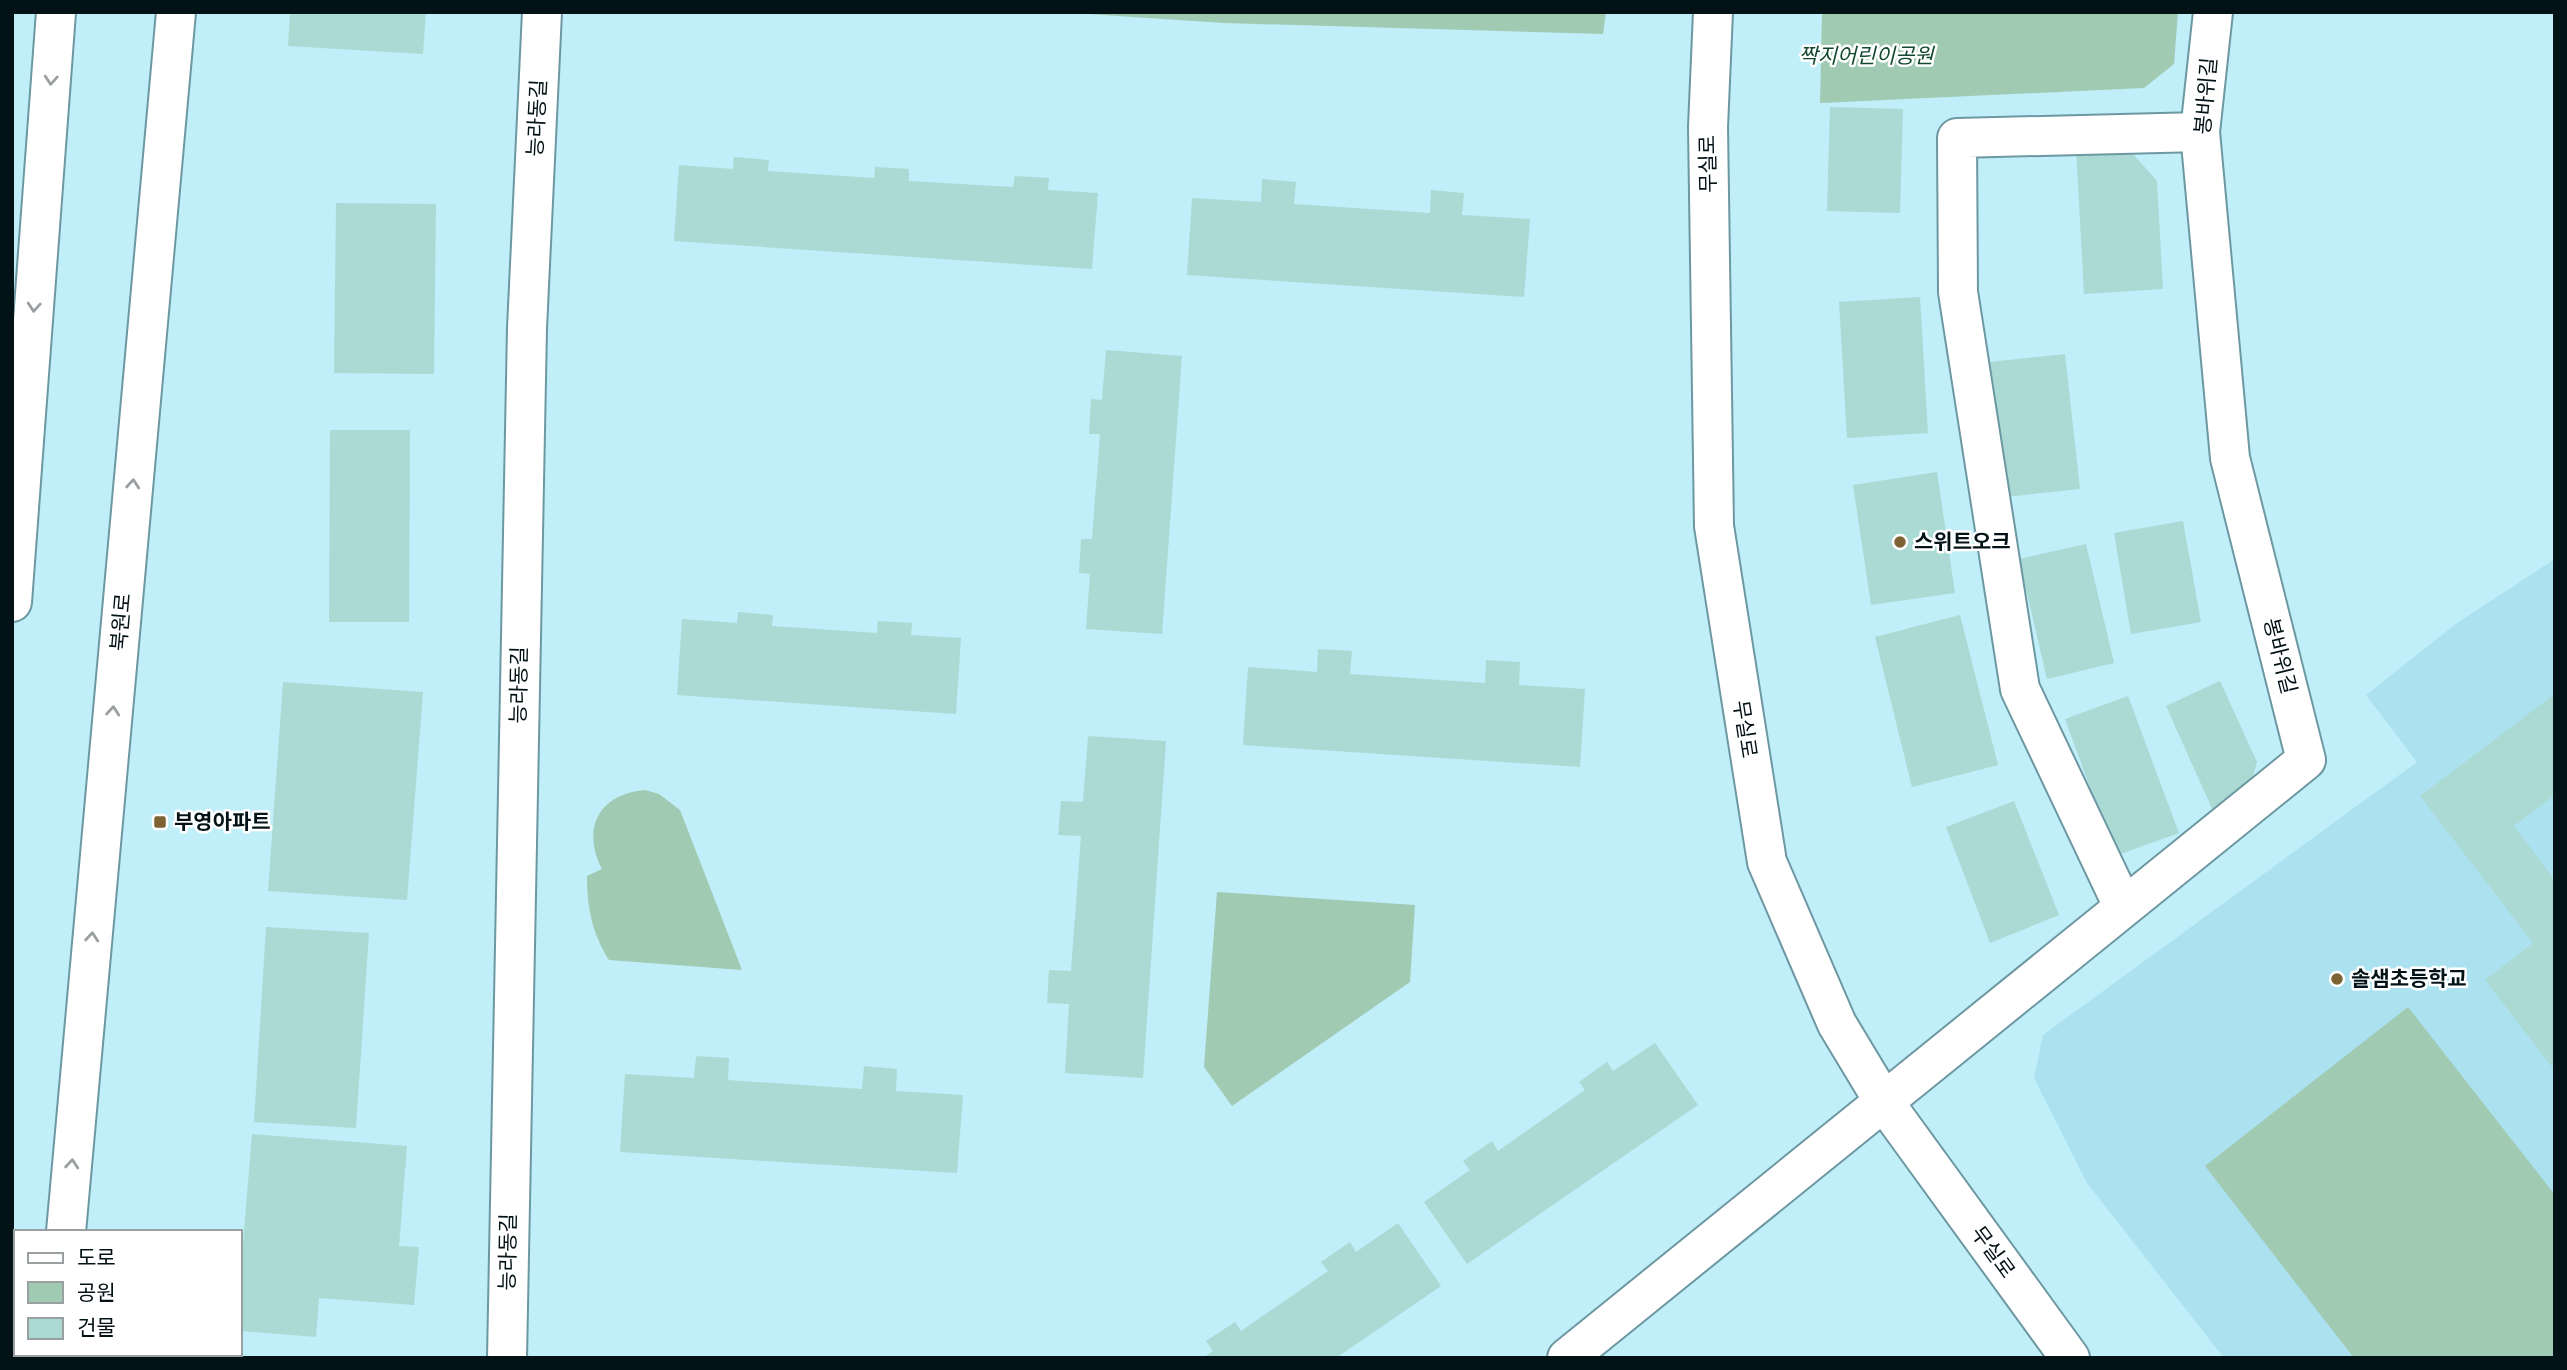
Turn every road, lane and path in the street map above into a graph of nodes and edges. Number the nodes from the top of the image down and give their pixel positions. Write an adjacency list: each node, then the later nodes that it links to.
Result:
1 (56, 12): 7 (street, one-way to 7)
2 (176, 12): 10 (street, 북원로, one-way to 2)
3 (542, 12): 11 (street, 능라동길)
4 (1713, 12): 9 (street, 무실로)
5 (2213, 12): 6 (street, 봉바위길)
6 (2200, 132): 8 (street, 봉바위길); 8 (street)
7 (12, 602)
8 (2123, 906): 9 (street, 봉바위길)
9 (1884, 1102): 12 (street, 봉바위길); 13 (street, 무실로)
10 (66, 1230)
11 (506, 1358)
12 (1567, 1358)
13 (2070, 1358)

